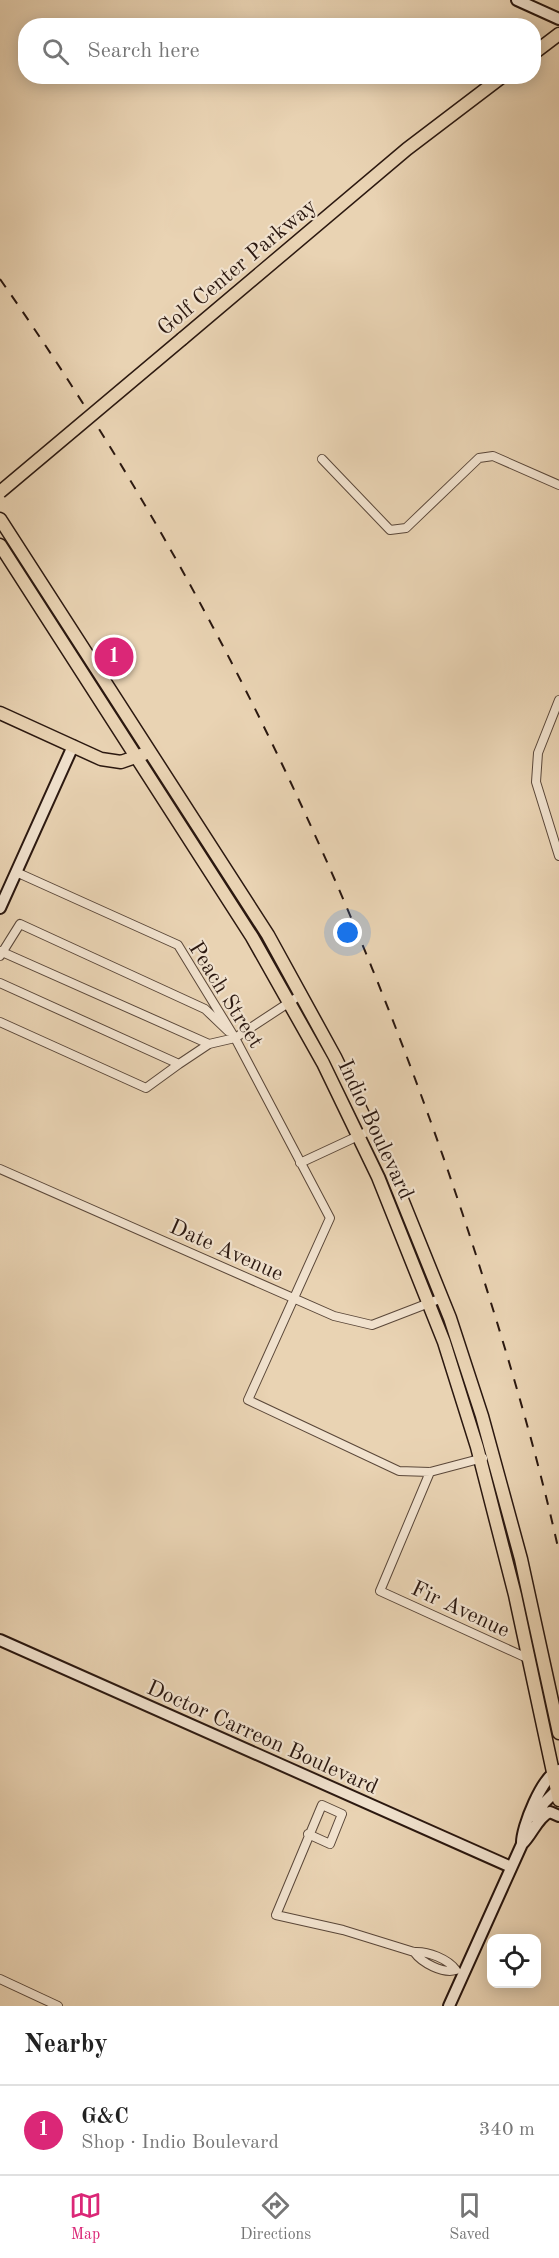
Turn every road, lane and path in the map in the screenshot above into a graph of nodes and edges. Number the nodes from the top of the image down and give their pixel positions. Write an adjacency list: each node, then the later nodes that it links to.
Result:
1 (517, 0): 2 (main road)
2 (559, 19)
3 (559, 34): 4 (main road)
4 (541, 48)
5 (492, 84): 8 (main road, Golf Center Parkway, bridge)
6 (322, 459): 7 (street)
7 (559, 485)
8 (0, 492)
9 (0, 519): 14 (main road, Indio Boulevard)
10 (0, 545): 15 (main road, Indio Boulevard)
11 (558, 706): 16 (street)
12 (0, 713): 13 (main road)
13 (73, 746): 15 (main road); 17 (main road)
14 (150, 751): 15 (main road); 21 (main road, Indio Boulevard)
15 (137, 756): 22 (main road, Indio Boulevard)
16 (559, 856)
17 (16, 872): 18 (main road); 24 (street, Peach Street)
18 (0, 908)
19 (1, 953): 24 (street); 25 (street)
20 (0, 983): 26 (street)
21 (302, 994): 22 (street); 27 (main road, Indio Boulevard)
22 (290, 1002): 24 (street); 28 (main road, Indio Boulevard)
23 (0, 1022): 26 (street)
24 (235, 1038): 25 (street); 29 (street, Peach Street)
25 (209, 1044): 26 (street)
26 (179, 1064)
27 (371, 1130): 28 (street); 32 (main road, Indio Boulevard)
28 (359, 1136): 29 (street); 33 (main road, Indio Boulevard)
29 (300, 1163): 31 (street, Peach Street)
30 (0, 1169): 31 (street, Date Avenue)
31 (295, 1298): 33 (street, Date Avenue); 36 (street)
32 (442, 1298): 33 (street, Date Avenue); 34 (main road, Indio Boulevard)
33 (429, 1303): 35 (main road, Indio Boulevard)
34 (494, 1455): 35 (street); 39 (main road, Indio Boulevard)
35 (480, 1459): 36 (street); 38 (main road, Indio Boulevard)
36 (430, 1472): 38 (street, Fir Avenue)
37 (0, 1640): 45 (main road, Doctor Carreon Boulevard)
38 (527, 1658): 40 (main road, Indio Boulevard)
39 (559, 1732)
40 (556, 1771): 41 (main road, Indio Boulevard); 44 (main road)
41 (558, 1792): 44 (main road)
42 (559, 1816): 44 (main road)
43 (308, 1834): 43 (street); 46 (street)
44 (525, 1841): 45 (main road)
45 (511, 1867): 49 (main road)
46 (430, 1959)
47 (0, 1979): 48 (street)
48 (58, 2006)
49 (449, 2006)

